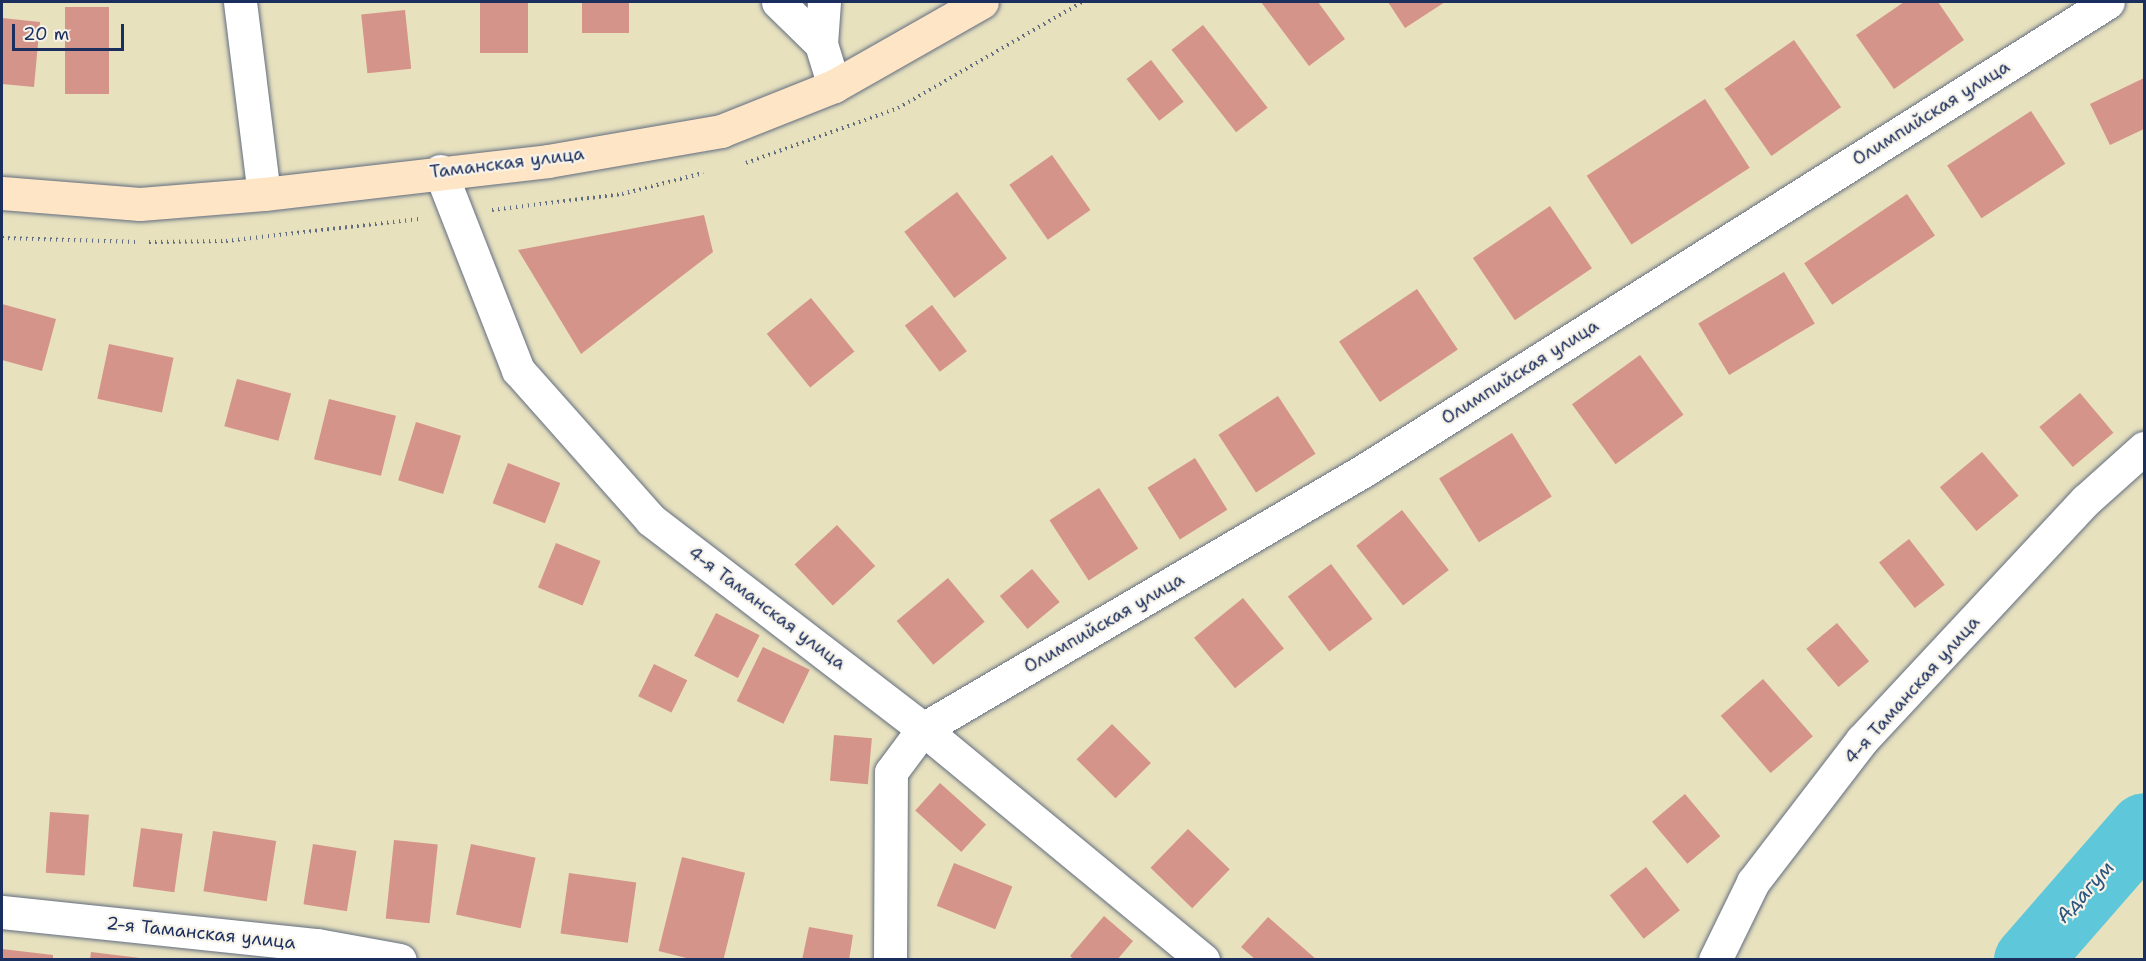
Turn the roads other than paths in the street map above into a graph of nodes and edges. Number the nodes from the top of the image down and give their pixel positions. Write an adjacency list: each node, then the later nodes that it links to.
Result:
1 (240, 2): 10 (street)
2 (778, 2): 6 (street)
3 (824, 2): 6 (street)
4 (982, 2): 7 (main road, Таманская улица)
5 (2108, 2): 12 (street, Олимпийская улица)
6 (821, 44): 7 (street)
7 (834, 86): 8 (main road, Таманская улица)
8 (440, 171): 10 (main road, Таманская улица); 12 (street, 4-я Таманская улица)
9 (2, 193): 10 (main road, Таманская улица)
10 (264, 194)
11 (2145, 448): 17 (street, 4-я Таманская улица)
12 (923, 729): 15 (street); 16 (street, 4-я Таманская улица)
13 (2, 912): 14 (street, 2-я Таманская улица)
14 (399, 960)
15 (890, 960)
16 (1203, 960)
17 (1715, 960)

